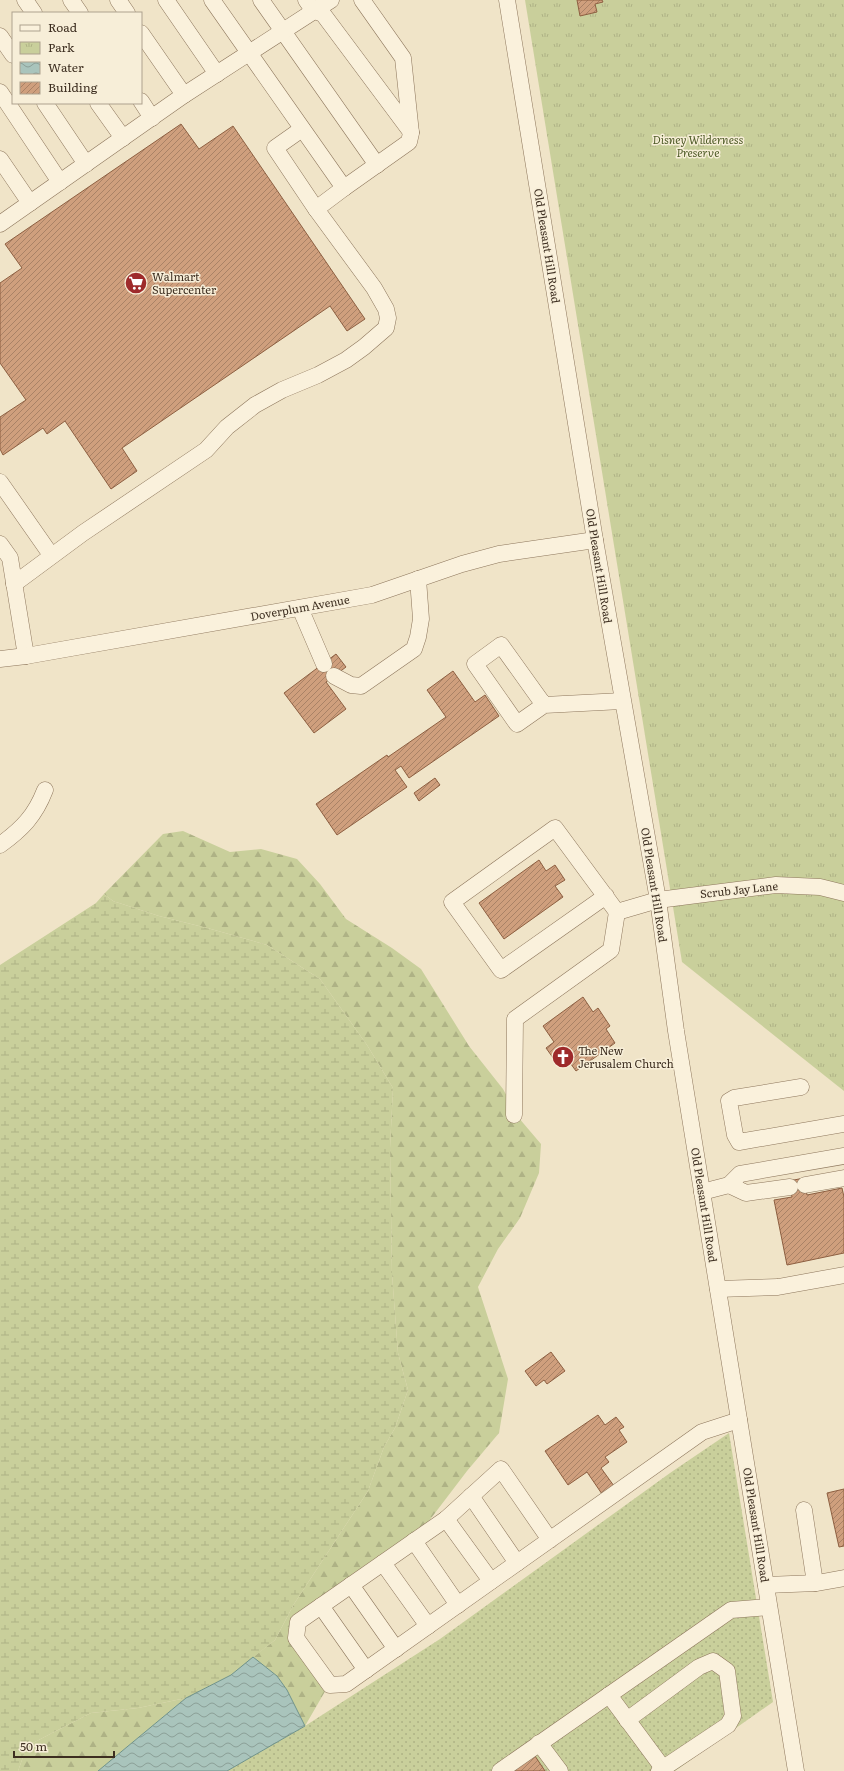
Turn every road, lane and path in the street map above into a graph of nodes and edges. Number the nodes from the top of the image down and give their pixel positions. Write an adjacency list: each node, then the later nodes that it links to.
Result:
1 (25, 0): 11 (street)
2 (71, 0): 12 (street)
3 (118, 0): 13 (street)
4 (166, 0): 19 (street)
5 (212, 0): 17 (street)
6 (261, 0): 14 (street)
7 (331, 0): 10 (street)
8 (362, 0): 27 (street)
9 (507, 0): 38 (street, Old Pleasant Hill Road)
10 (309, 5): 14 (street); 27 (street)
11 (33, 12)
12 (79, 12)
13 (126, 12)
14 (284, 31): 17 (street); 31 (street)
15 (142, 34): 21 (street)
16 (0, 36): 18 (street)
17 (249, 53): 19 (street); 26 (street)
18 (12, 54)
19 (217, 74): 21 (street)
20 (0, 92): 32 (street)
21 (184, 95): 25 (street)
22 (142, 103): 25 (street)
23 (46, 104): 30 (street)
24 (99, 104): 28 (street)
25 (152, 118): 28 (street)
26 (302, 129): 33 (street); 35 (street)
27 (411, 133): 31 (street)
28 (123, 138): 30 (street)
29 (0, 159): 34 (street)
30 (86, 164): 32 (street)
31 (377, 165): 33 (street)
32 (60, 182): 34 (street)
33 (344, 188): 35 (street)
34 (30, 203): 36 (street)
35 (316, 209): 40 (street)
36 (0, 224)
37 (0, 482): 40 (street)
38 (595, 540): 41 (street, Doverplum Avenue); 48 (street, Old Pleasant Hill Road)
39 (0, 544): 42 (street)
40 (51, 555): 42 (street)
41 (418, 579): 43 (street, Doverplum Avenue); 47 (street)
42 (14, 584): 44 (street)
43 (300, 608): 44 (street, Doverplum Avenue); 46 (street)
44 (26, 656): 45 (street, Doverplum Avenue)
45 (0, 659)
46 (324, 664)
47 (334, 676)
48 (622, 701): 49 (street); 54 (street, Old Pleasant Hill Road)
49 (544, 706): 49 (street)
50 (46, 790): 51 (street)
51 (0, 845)
52 (844, 893): 54 (street, Scrub Jay Lane)
53 (606, 896): 53 (street); 55 (street)
54 (658, 900): 55 (street, Scrub Jay Lane); 62 (street, Old Pleasant Hill Road)
55 (617, 912): 57 (street)
56 (801, 1087): 58 (street)
57 (514, 1115)
58 (844, 1124)
59 (844, 1156): 61 (street)
60 (844, 1178): 61 (street)
61 (729, 1185): 62 (street)
62 (702, 1192): 64 (street, Old Pleasant Hill Road)
63 (844, 1275): 64 (street)
64 (718, 1289): 65 (street, Old Pleasant Hill Road)
65 (739, 1420): 69 (street); 77 (street, Old Pleasant Hill Road)
66 (471, 1496): 68 (street); 69 (street); 72 (street)
67 (804, 1510): 75 (street)
68 (446, 1519): 70 (street); 74 (street)
69 (550, 1540): 72 (street)
70 (414, 1541): 71 (street); 78 (street)
71 (383, 1563): 76 (street); 81 (street)
72 (517, 1563): 74 (street)
73 (844, 1578): 75 (street)
74 (491, 1581): 78 (street)
75 (814, 1583): 77 (street)
76 (351, 1585): 79 (street); 82 (street)
77 (766, 1585): 80 (street, Old Pleasant Hill Road)
78 (458, 1605): 81 (street)
79 (322, 1606): 83 (street); 83 (street)
80 (769, 1607): 84 (street); 90 (street, Old Pleasant Hill Road)
81 (428, 1626): 82 (street)
82 (396, 1649): 83 (street)
83 (366, 1670)
84 (608, 1695): 85 (street); 86 (street)
85 (627, 1720): 87 (street); 87 (street)
86 (539, 1744): 88 (street); 89 (street)
87 (661, 1770)
88 (500, 1771)
89 (560, 1771)
90 (796, 1771)

